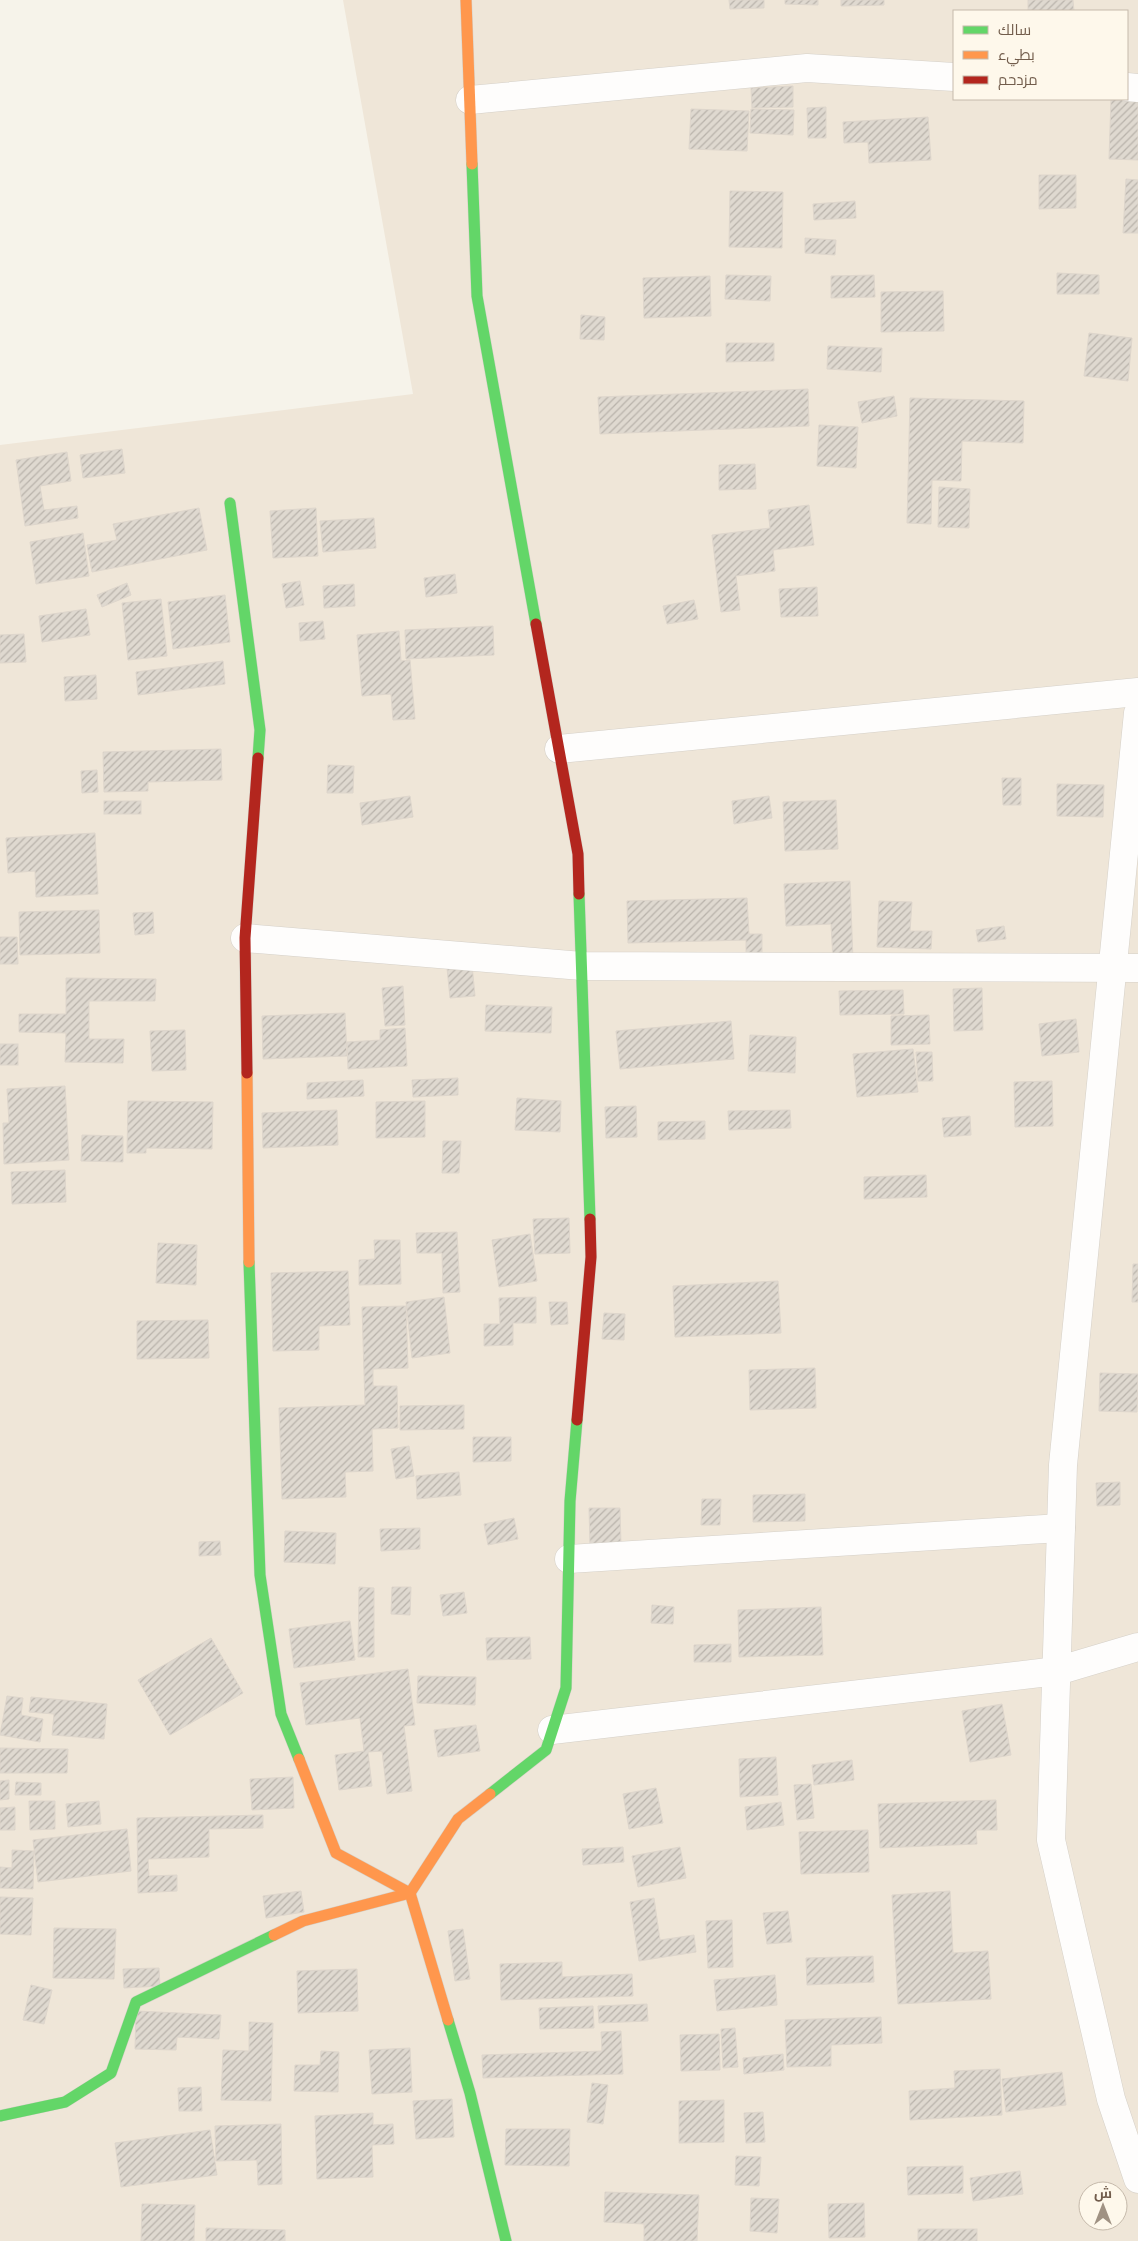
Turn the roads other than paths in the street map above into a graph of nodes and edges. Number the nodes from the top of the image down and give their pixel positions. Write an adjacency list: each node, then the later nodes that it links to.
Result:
1 (466, 0): 3 (street)
2 (953, 77): 3 (street)
3 (470, 100): 7 (street)
4 (230, 503): 8 (street)
5 (1138, 692): 7 (street)
6 (1138, 713): 10 (street)
7 (559, 749): 9 (street)
8 (245, 938): 9 (street); 16 (street)
9 (582, 966): 10 (street); 12 (street)
10 (1125, 968): 11 (street)
11 (1061, 1528): 12 (street); 14 (street)
12 (569, 1559): 15 (street)
13 (1138, 1647): 14 (street)
14 (1057, 1671): 15 (street); 18 (street)
15 (552, 1730): 16 (street)
16 (410, 1893): 17 (street); 19 (street)
17 (0, 2116)
18 (1138, 2179)
19 (506, 2241)

